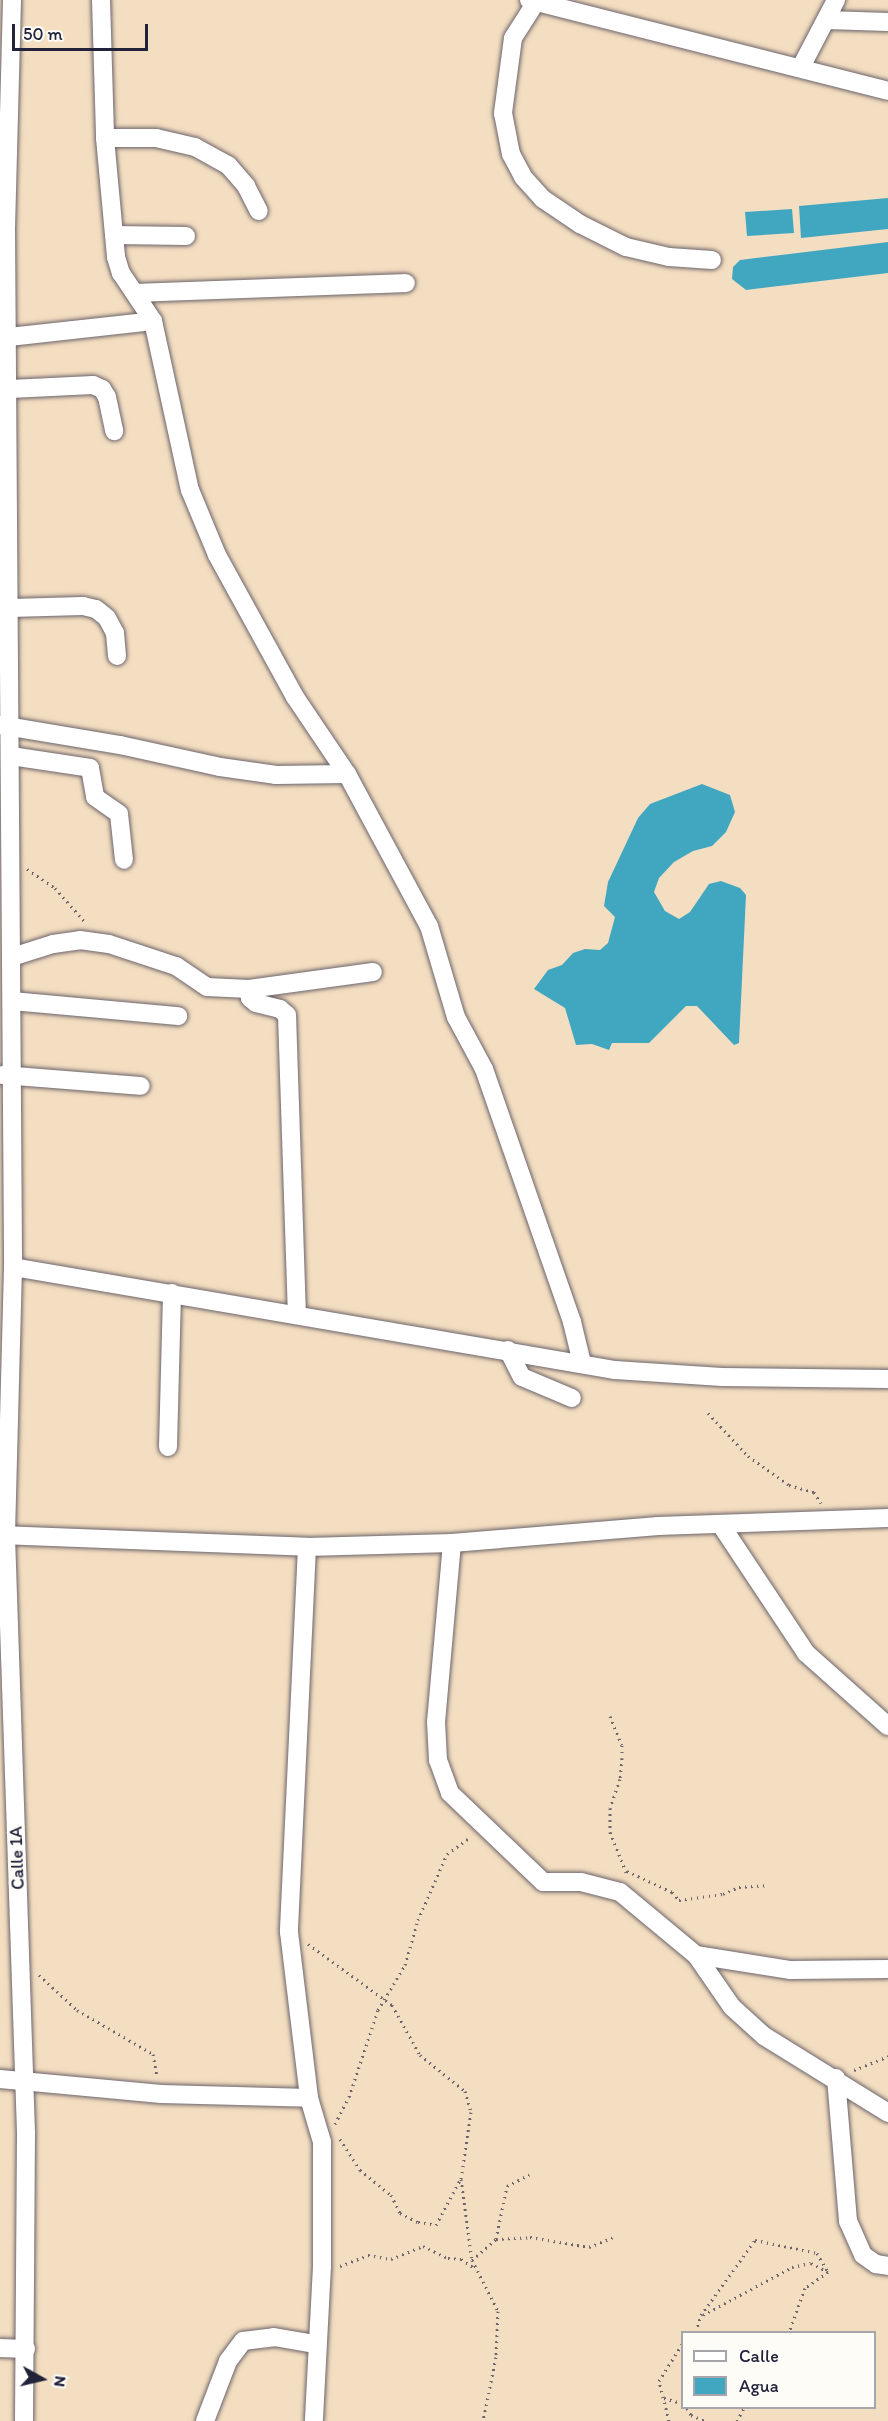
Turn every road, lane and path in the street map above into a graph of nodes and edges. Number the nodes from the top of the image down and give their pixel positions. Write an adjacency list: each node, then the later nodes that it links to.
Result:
1 (12, 0): 11 (street, Calle 1A)
2 (101, 0): 9 (street)
3 (836, 0): 5 (street)
4 (533, 1): 7 (street); 14 (street)
5 (826, 20): 6 (street); 7 (street)
6 (888, 22)
7 (801, 67): 8 (street)
8 (888, 91)
9 (105, 138): 10 (street); 12 (street)
10 (259, 211)
11 (3, 227): 18 (street, Calle 1A)
12 (114, 235): 13 (street); 16 (street)
13 (186, 236)
14 (712, 260)
15 (406, 283): 16 (street)
16 (136, 293): 17 (street)
17 (153, 321): 18 (street); 26 (street)
18 (9, 337): 19 (street, Calle 1A)
19 (10, 389): 20 (street); 21 (street, Calle 1A)
20 (114, 430)
21 (5, 457): 22 (street, Calle 1A)
22 (10, 608): 23 (street); 24 (street, Calle 1A)
23 (117, 656)
24 (6, 725): 25 (street, Calle 1A); 26 (street)
25 (11, 756): 27 (street); 28 (street, Calle 1A)
26 (347, 774): 42 (street)
27 (124, 860)
28 (8, 863): 29 (path); 30 (street, Calle 1A)
29 (97, 943): 30 (street); 32 (street)
30 (12, 957): 33 (street, Calle 1A)
31 (373, 972): 32 (street)
32 (249, 989): 39 (street)
33 (12, 1001): 34 (street); 35 (street, Calle 1A)
34 (178, 1016)
35 (6, 1075): 36 (street); 37 (street, Calle 1A)
36 (141, 1086)
37 (13, 1267): 38 (street); 41 (street, Calle 1A)
38 (171, 1293): 39 (street); 46 (street)
39 (297, 1315): 40 (street)
40 (508, 1350): 42 (street); 44 (street)
41 (5, 1362): 50 (street, Calle 1A)
42 (582, 1363): 43 (street)
43 (888, 1379)
44 (572, 1398)
45 (708, 1413): 48 (path)
46 (168, 1447)
47 (888, 1518): 48 (street)
48 (831, 1520): 49 (street)
49 (721, 1525): 51 (street); 54 (street)
50 (3, 1535): 52 (street); 61 (street, Calle 1A)
51 (452, 1542): 52 (street); 55 (street)
52 (307, 1547): 59 (street)
53 (610, 1716): 56 (path)
54 (888, 1726)
55 (485, 1830): 58 (street); 63 (path)
56 (627, 1871): 57 (path); 58 (path)
57 (769, 1885)
58 (620, 1892): 60 (street)
59 (289, 1932): 63 (path); 69 (street)
60 (696, 1955): 62 (street); 65 (street)
61 (21, 1957): 67 (street, Calle 1A); 68 (path)
62 (888, 1969)
63 (383, 2000): 71 (path); 73 (path)
64 (888, 2056): 65 (path)
65 (836, 2078): 70 (street); 78 (street)
66 (0, 2079): 67 (street)
67 (25, 2082): 68 (street); 87 (street, Calle 1A)
68 (161, 2094): 69 (street)
69 (309, 2098): 71 (street)
70 (888, 2113)
71 (327, 2135): 73 (path); 77 (street)
72 (530, 2175): 75 (path)
73 (461, 2179): 76 (path)
74 (614, 2236): 75 (path)
75 (496, 2239): 76 (path)
76 (472, 2260): 79 (path)
77 (322, 2266): 79 (path); 84 (street)
78 (888, 2266)
79 (477, 2270): 94 (path)
80 (828, 2272): 81 (path); 81 (path); 83 (path)
81 (701, 2315): 82 (path)
82 (696, 2331)
83 (789, 2331)
84 (315, 2344): 92 (street); 93 (street)
85 (681, 2346): 88 (path)
86 (0, 2348): 87 (street)
87 (26, 2349): 91 (street, Calle 1A)
88 (664, 2398): 89 (path); 95 (path)
89 (681, 2403)
90 (688, 2409): 96 (path)
91 (24, 2421)
92 (205, 2421)
93 (314, 2421)
94 (483, 2421)
95 (669, 2421)
96 (705, 2421)

